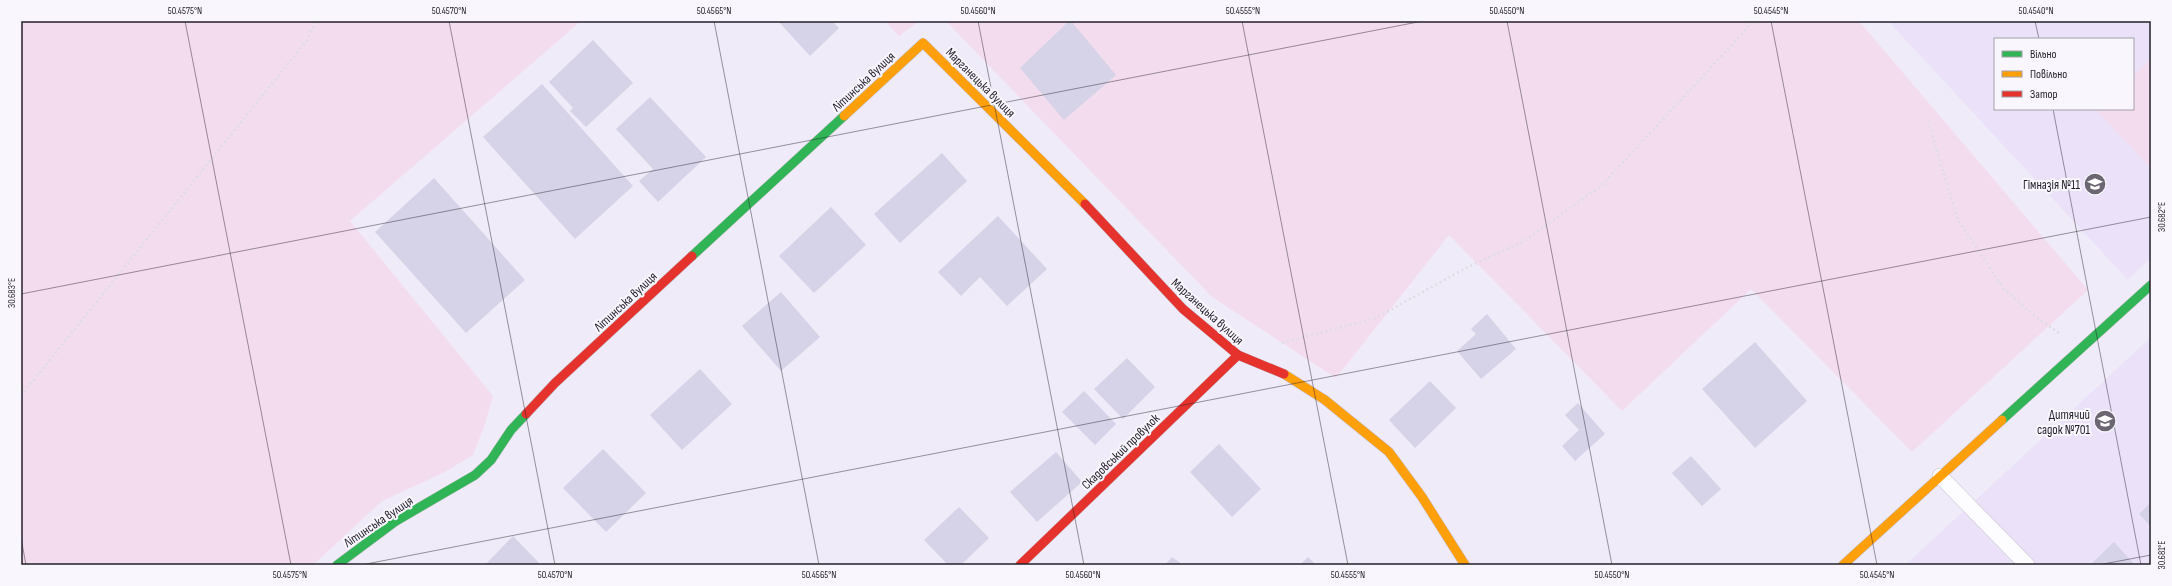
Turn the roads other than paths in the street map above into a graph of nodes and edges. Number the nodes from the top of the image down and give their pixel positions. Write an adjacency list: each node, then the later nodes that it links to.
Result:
1 (923, 43): 3 (street, Марганецька вулиця); 5 (street, Літинська вулиця)
2 (2151, 285): 4 (street)
3 (1238, 356): 6 (street, Скадовський провулок); 7 (street, Марганецька вулиця)
4 (1940, 476): 8 (street); 9 (lane)
5 (338, 565)
6 (1020, 565)
7 (1465, 565)
8 (1843, 565)
9 (2027, 565)

